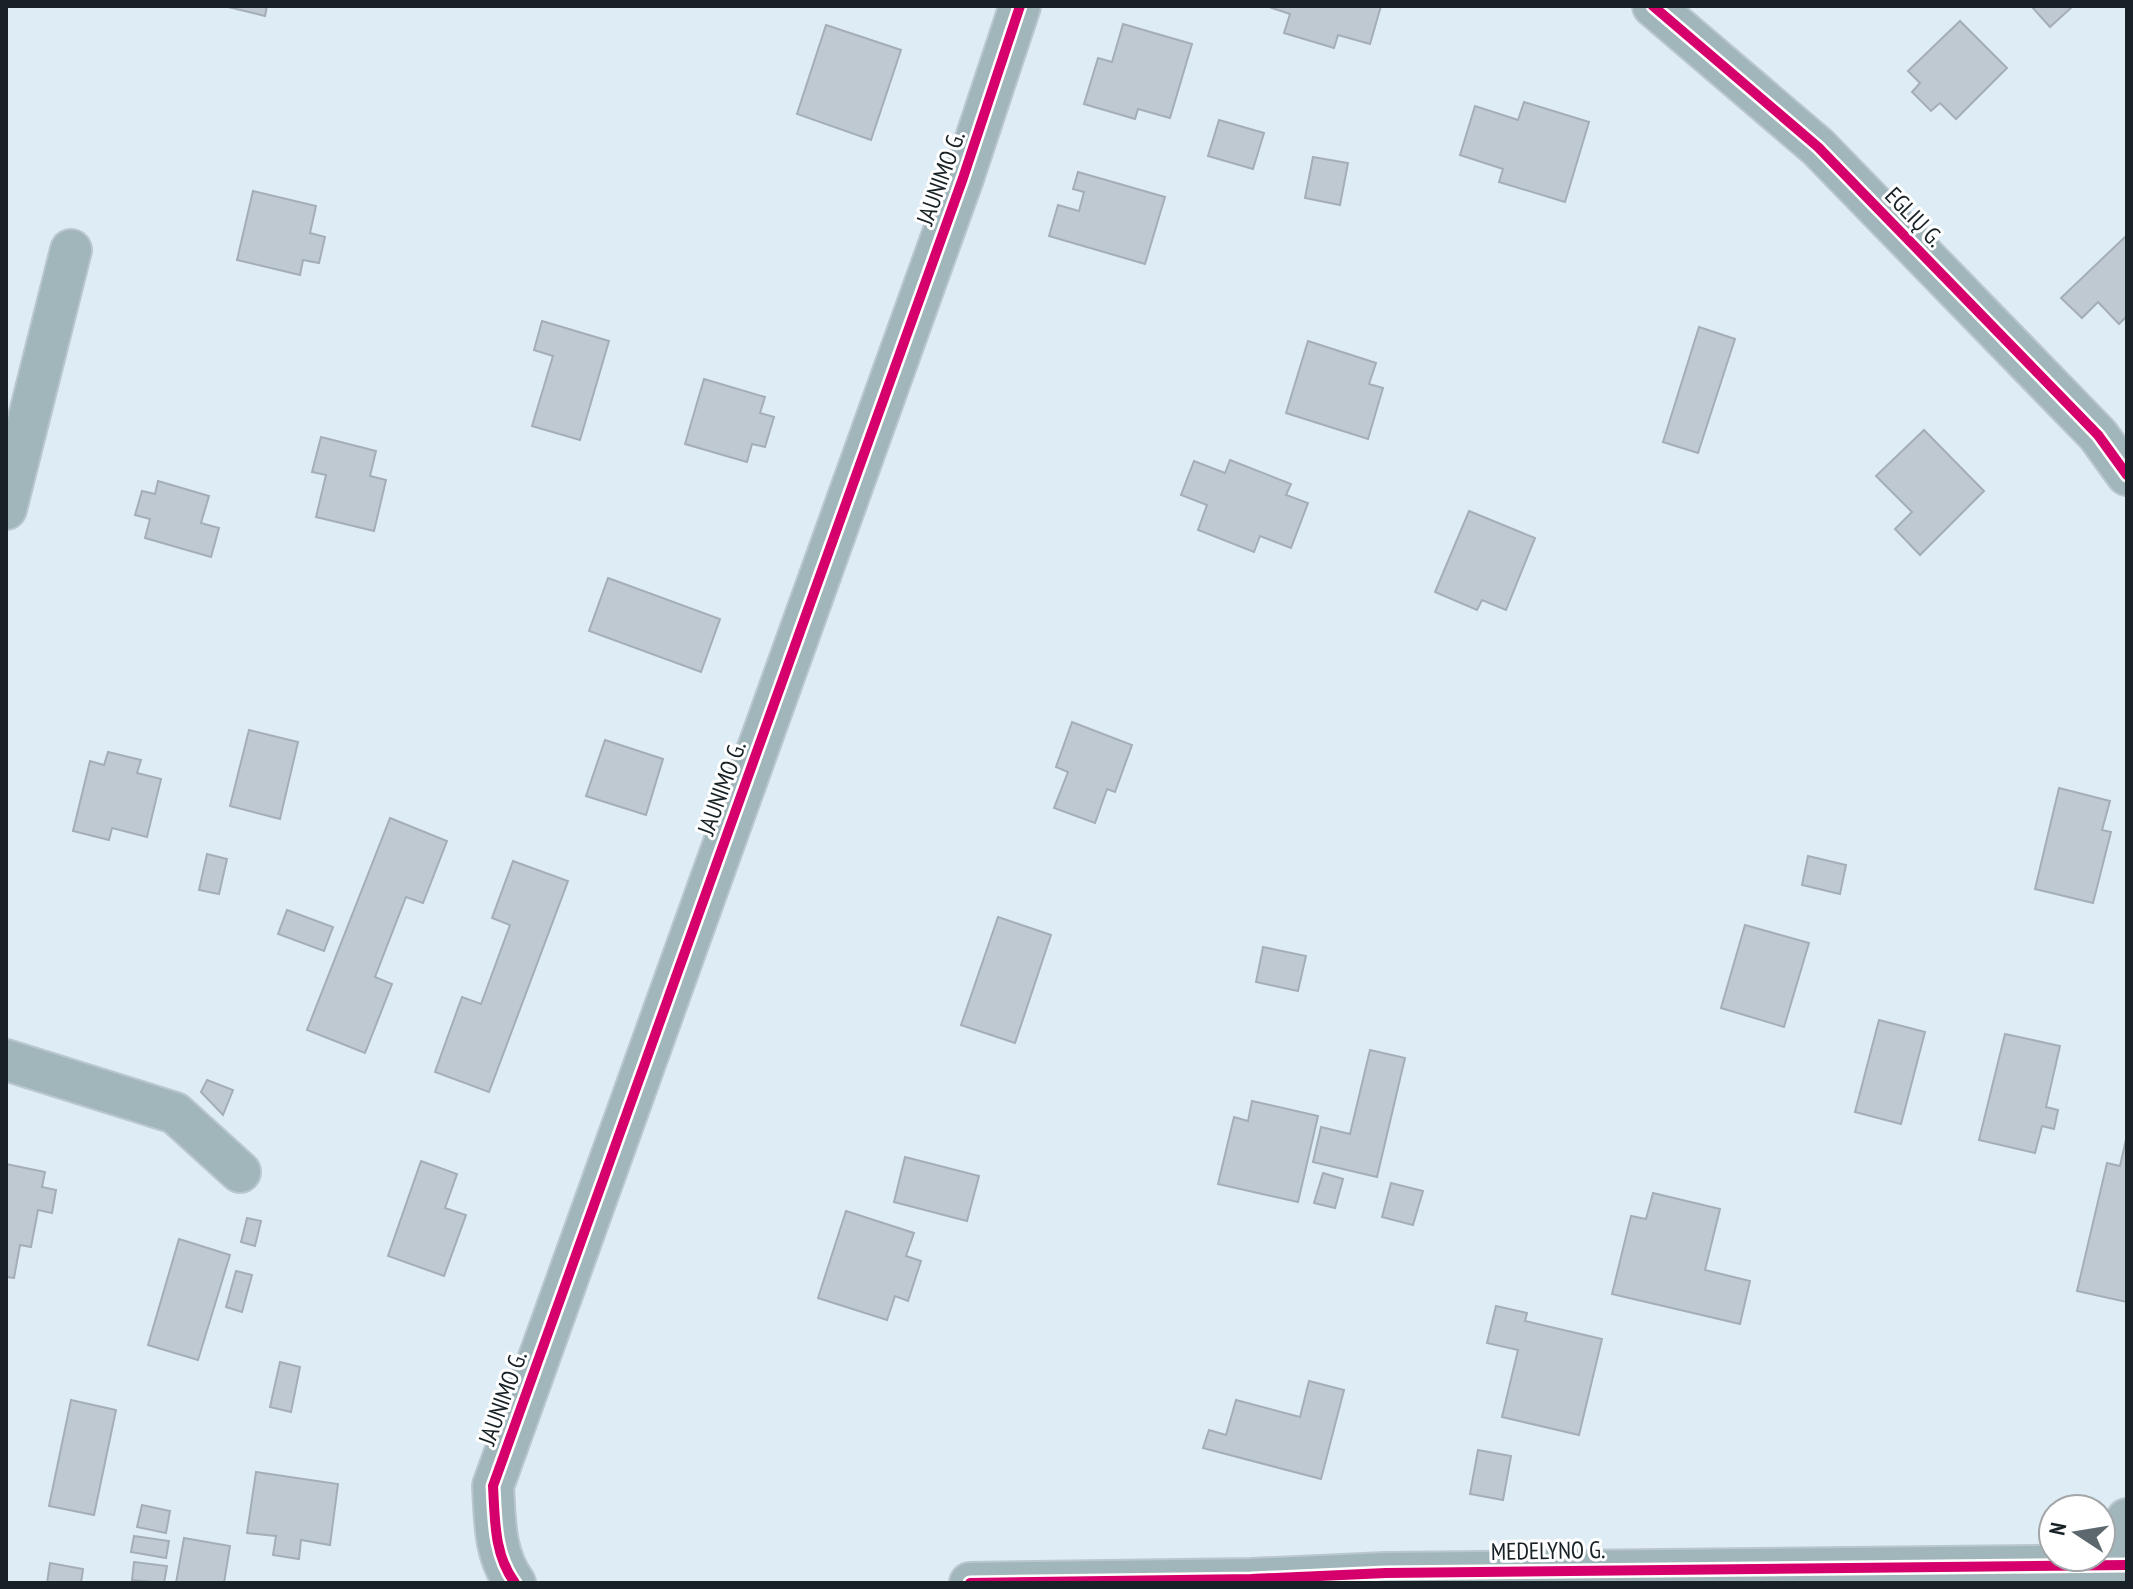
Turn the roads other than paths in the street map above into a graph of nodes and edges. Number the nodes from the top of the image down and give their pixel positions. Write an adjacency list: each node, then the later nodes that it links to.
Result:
1 (1020, 6): 10 (street, JAUNIMO G.)
2 (1653, 6): 4 (street, EGLIŲ G.)
3 (71, 250): 5 (street)
4 (2127, 475)
5 (6, 509)
6 (6, 1060): 7 (street)
7 (240, 1172)
8 (2127, 1519): 9 (street)
9 (2124, 1566): 11 (street, MEDELYNO G.)
10 (515, 1583)
11 (970, 1583)

